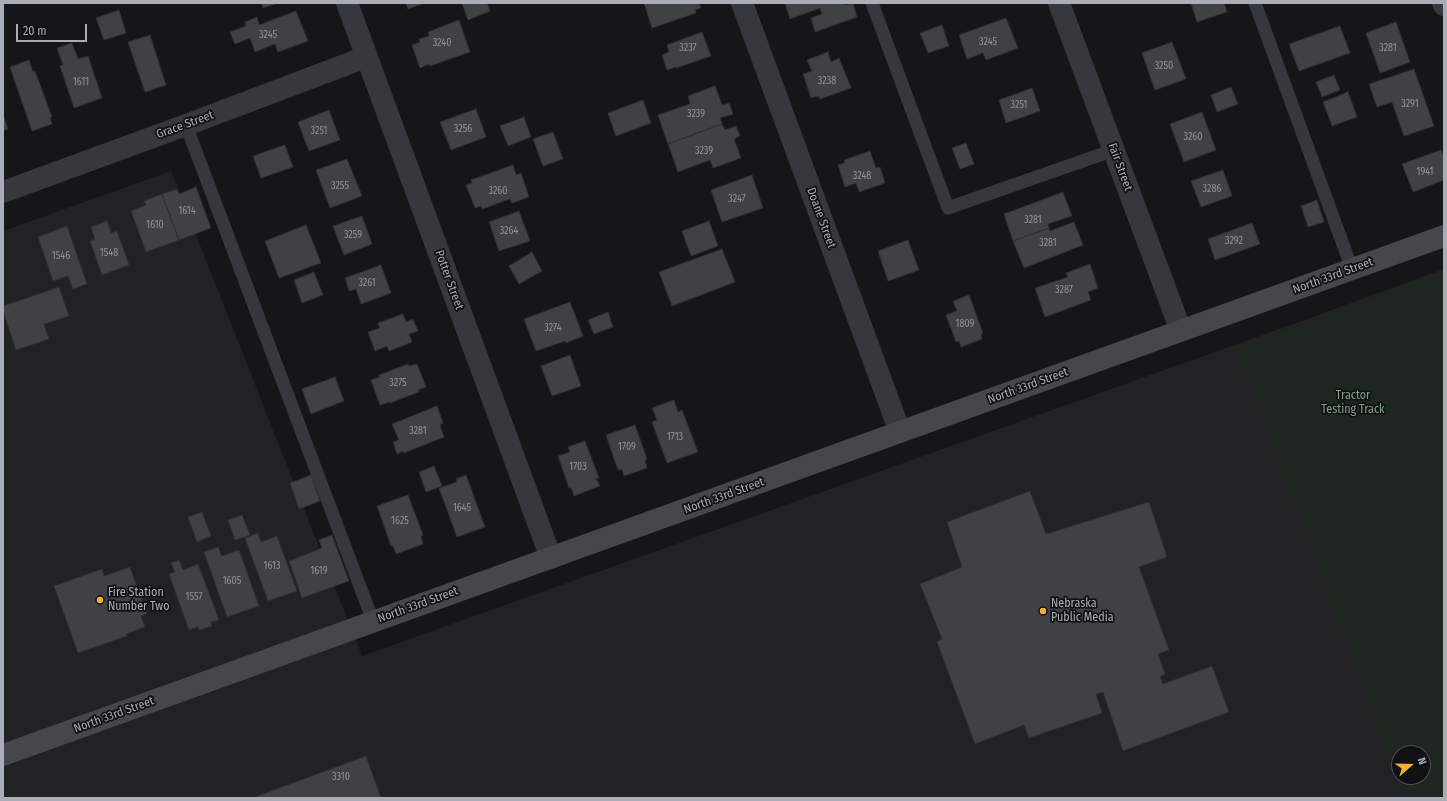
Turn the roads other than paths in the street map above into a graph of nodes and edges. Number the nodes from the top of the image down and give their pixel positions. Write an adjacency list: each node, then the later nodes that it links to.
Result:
1 (347, 3): 6 (street, Potter Street)
2 (742, 3): 13 (street, Doane Street)
3 (872, 3): 8 (lane)
4 (1060, 3): 8 (street, Fair Street)
5 (1255, 3): 11 (lane)
6 (366, 57): 7 (street, Grace Street); 14 (street, Potter Street)
7 (186, 125): 9 (street, Grace Street); 15 (lane)
8 (1114, 150): 12 (street, Fair Street)
9 (3, 192)
10 (1444, 236): 11 (main road, North 33rd Street)
11 (1352, 269): 12 (main road, North 33rd Street)
12 (1180, 331): 13 (main road, North 33rd Street)
13 (900, 432): 14 (main road, North 33rd Street)
14 (551, 558): 15 (main road, North 33rd Street)
15 (373, 621): 16 (main road, North 33rd Street)
16 (3, 755)

